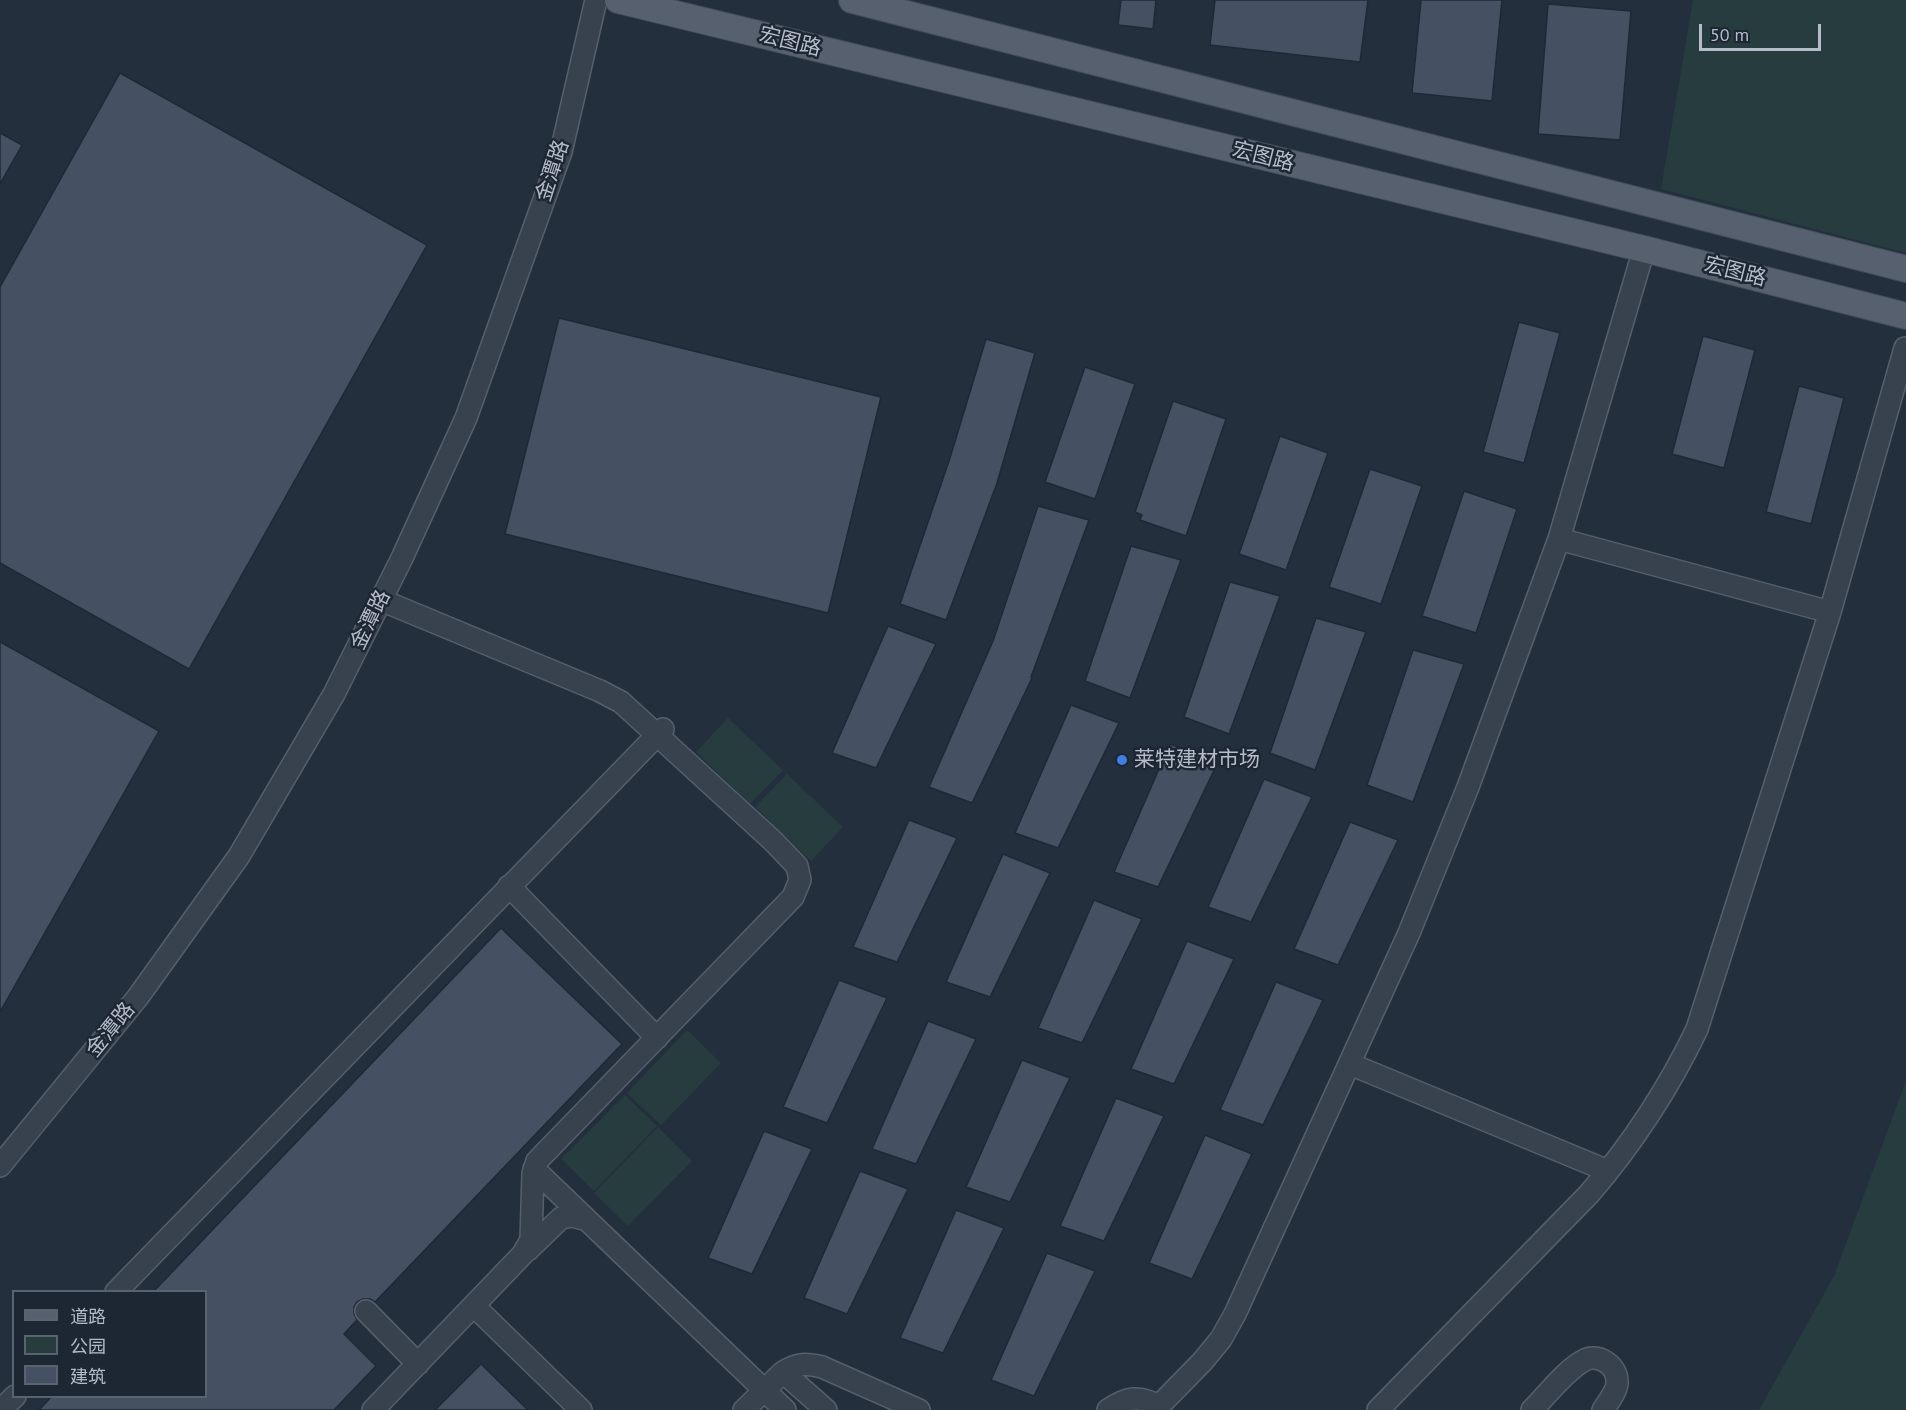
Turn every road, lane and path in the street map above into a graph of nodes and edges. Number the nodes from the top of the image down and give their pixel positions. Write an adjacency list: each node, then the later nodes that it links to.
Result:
1 (596, 0): 9 (street, 金潭路)
2 (618, 0): 4 (main road, 宏图路)
3 (852, 0): 5 (main road)
4 (1644, 249): 6 (main road, 宏图路); 8 (street)
5 (1906, 269)
6 (1906, 316)
7 (1905, 348): 10 (street)
8 (1559, 539): 10 (street); 14 (street)
9 (381, 600): 11 (street); 15 (street, 金潭路)
10 (1830, 612): 17 (street)
11 (660, 731): 12 (street); 13 (street)
12 (509, 886): 13 (street); 20 (street)
13 (657, 1038): 16 (street)
14 (1350, 1064): 17 (street); 27 (street)
15 (0, 1166)
16 (534, 1169): 18 (street); 19 (street)
17 (1608, 1171): 36 (street)
18 (587, 1220): 19 (street); 25 (street)
19 (524, 1254): 21 (street)
20 (118, 1290)
21 (474, 1306): 23 (street); 30 (street)
22 (366, 1311): 23 (street)
23 (417, 1364): 29 (street)
24 (783, 1372): 25 (street); 33 (street); 34 (street)
25 (764, 1390): 31 (street); 32 (street)
26 (13, 1398): 28 (street)
27 (1157, 1408): 35 (street)
28 (2, 1410)
29 (373, 1410)
30 (581, 1410)
31 (744, 1410)
32 (785, 1410)
33 (826, 1410)
34 (919, 1410)
35 (1108, 1410)
36 (1377, 1410)
37 (1532, 1410): 38 (street)
38 (1603, 1410)

